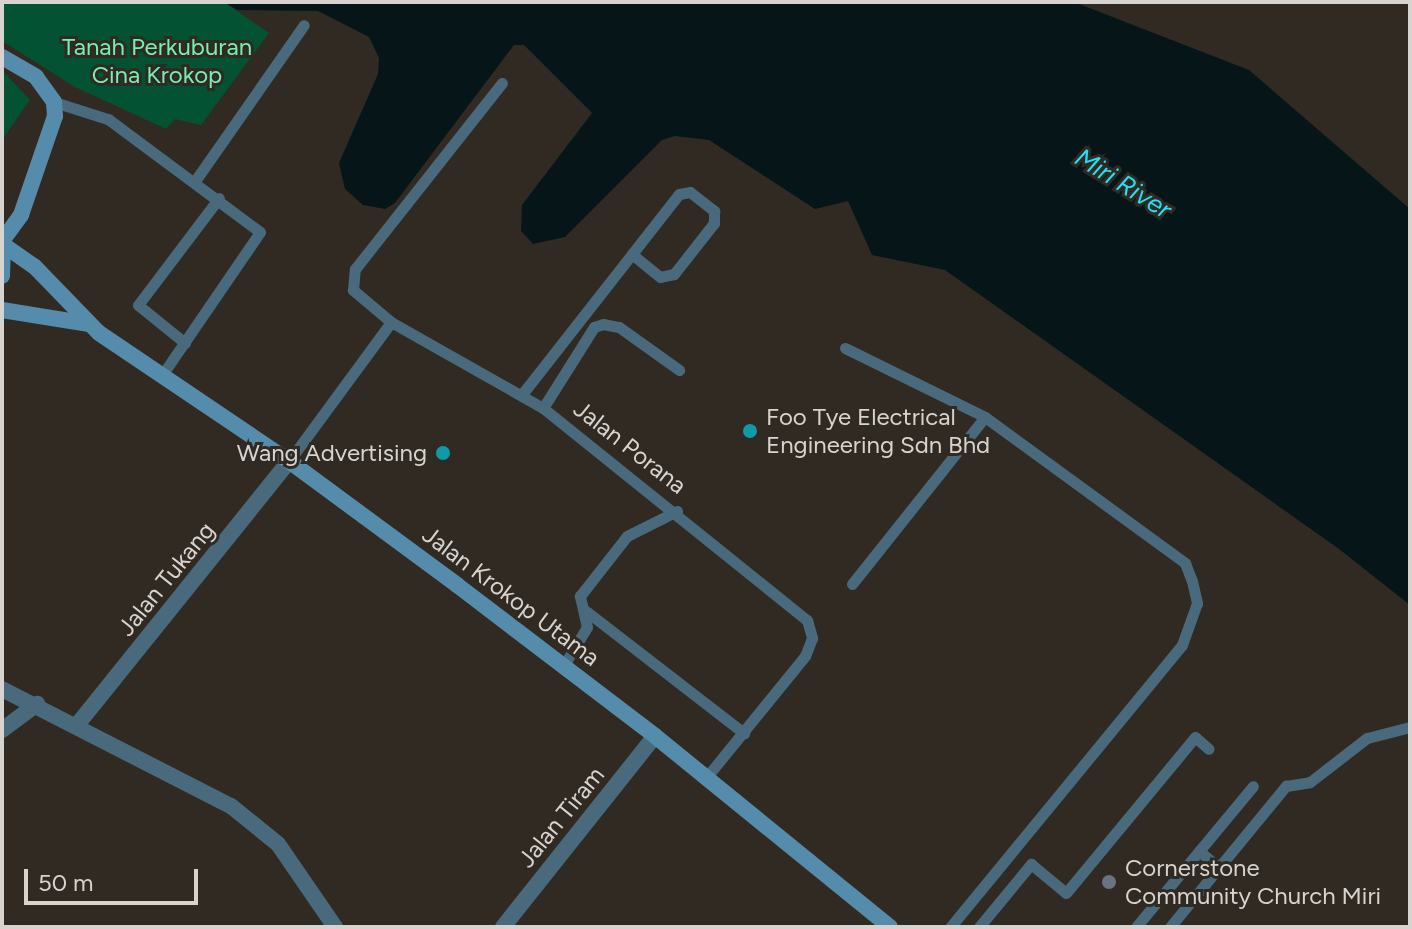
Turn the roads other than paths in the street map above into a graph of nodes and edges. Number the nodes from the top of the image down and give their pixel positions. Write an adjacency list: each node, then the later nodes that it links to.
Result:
1 (304, 25): 5 (lane)
2 (2, 57): 4 (street)
3 (502, 83): 11 (lane, Jalan Porana)
4 (54, 102): 5 (lane); 7 (street)
5 (195, 181): 6 (lane)
6 (219, 198): 13 (lane); 13 (lane)
7 (3, 241): 9 (street); 12 (street)
8 (632, 254): 8 (lane); 17 (lane)
9 (2, 276)
10 (2, 310): 12 (street)
11 (391, 322): 17 (lane, Jalan Porana); 20 (lane)
12 (88, 324): 16 (street, Jalan Krokop Utama)
13 (185, 343): 16 (lane)
14 (845, 348): 19 (lane)
15 (679, 370): 18 (lane)
16 (162, 375): 20 (street, Jalan Krokop Utama)
17 (523, 393): 18 (lane, Jalan Porana)
18 (543, 408): 21 (lane, Jalan Porana)
19 (985, 417): 22 (lane); 40 (lane)
20 (289, 461): 24 (street, Jalan Krokop Utama); 27 (street, Jalan Tukang)
21 (677, 511): 23 (lane); 30 (lane, Jalan Porana)
22 (852, 584)
23 (584, 610): 24 (lane); 30 (lane)
24 (564, 665): 31 (street, Jalan Krokop Utama)
25 (2, 689): 26 (street)
26 (37, 704): 27 (street); 29 (street)
27 (77, 725): 37 (street)
28 (1410, 727): 36 (lane)
29 (2, 730)
30 (744, 733): 33 (lane, Jalan Porana)
31 (655, 736): 33 (street, Jalan Krokop Utama); 38 (street, Jalan Tiram)
32 (1209, 749): 41 (lane)
33 (706, 778): 39 (street, Jalan Krokop Utama)
34 (1253, 786): 35 (lane)
35 (1199, 851): 36 (lane); 42 (lane)
36 (1218, 867): 43 (lane)
37 (335, 927)
38 (503, 927)
39 (890, 927)
40 (950, 927)
41 (979, 927)
42 (1136, 927)
43 (1170, 927)

